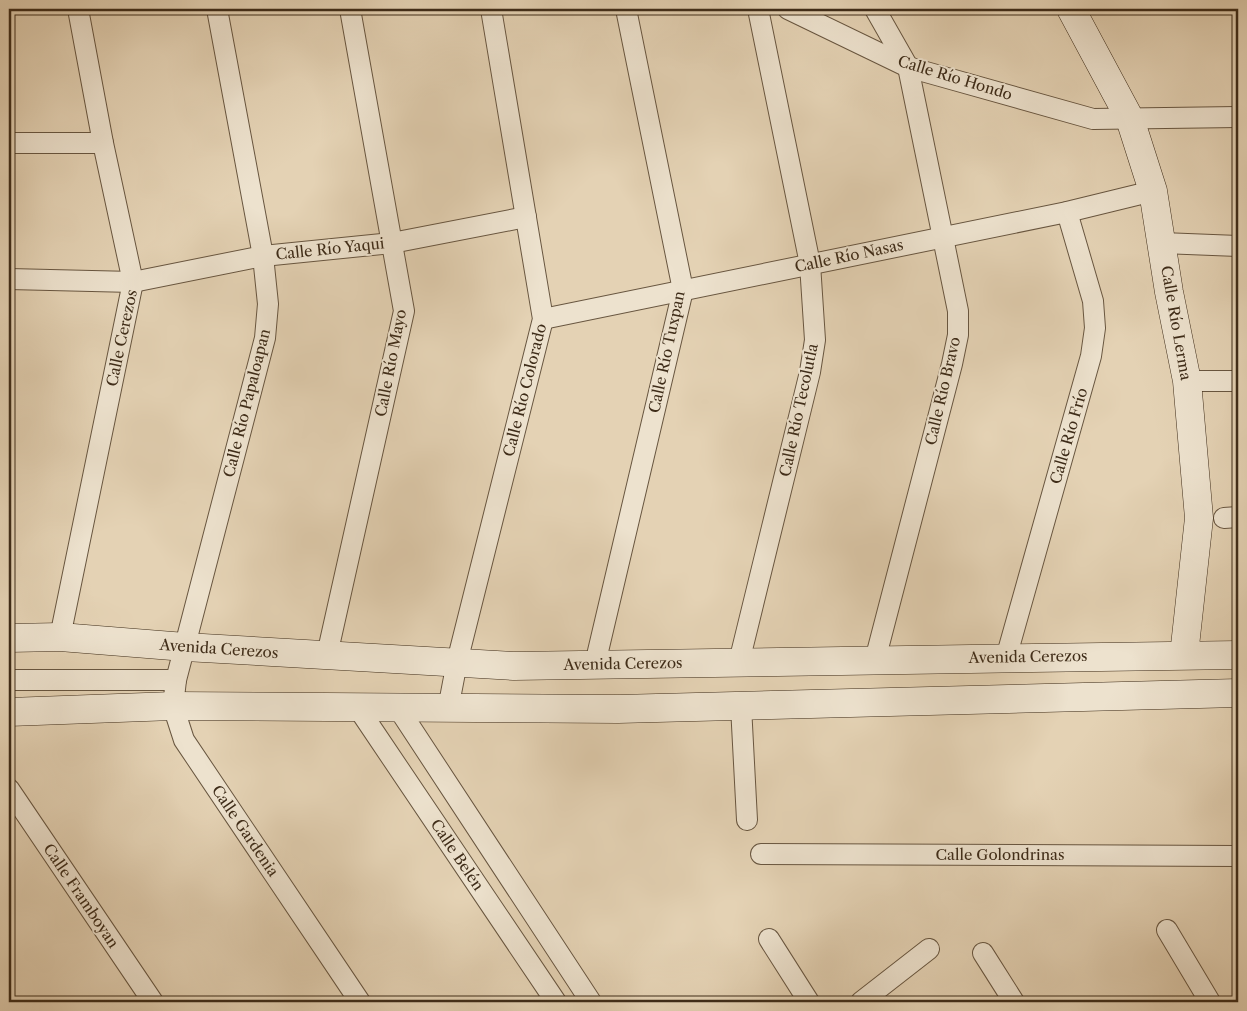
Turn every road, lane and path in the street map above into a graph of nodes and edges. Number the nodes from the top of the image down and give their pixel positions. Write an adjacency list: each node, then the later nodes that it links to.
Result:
1 (78, 9): 14 (street, Calle Cerezos)
2 (217, 9): 22 (street, Calle Río Papaloapan)
3 (350, 9): 19 (street, Calle Río Mayo)
4 (491, 9): 17 (street, Calle Río Colorado)
5 (626, 9): 26 (street, Calle Río Tuxpan)
6 (758, 9): 23 (street, Calle Río Tecolutla)
7 (788, 9): 10 (street, Calle Río Hondo)
8 (875, 9): 10 (street, Calle Río Bravo)
9 (1071, 9): 12 (street, Calle Río Lerma)
10 (908, 66): 12 (street, Calle Río Hondo); 18 (street, Calle Río Bravo)
11 (1238, 117): 12 (street, Calle Río Hondo)
12 (1130, 119): 15 (street, Calle Río Lerma)
13 (9, 143): 14 (street)
14 (102, 143): 25 (street, Calle Cerezos)
15 (1153, 191): 16 (street, Calle Río Nasas); 20 (street, Calle Río Lerma)
16 (1067, 212): 18 (street, Calle Río Nasas); 36 (street, Calle Río Frío)
17 (526, 217): 19 (street, Calle Río Yaqui); 27 (street, Calle Río Colorado)
18 (942, 236): 23 (street, Calle Río Nasas); 37 (street, Calle Río Bravo)
19 (392, 243): 22 (street, Calle Río Yaqui); 33 (street, Calle Río Mayo)
20 (1162, 243): 21 (street); 28 (street, Calle Río Lerma)
21 (1238, 246)
22 (263, 256): 25 (street, Calle Río Yaqui); 32 (street, Calle Río Papaloapan)
23 (810, 264): 26 (street, Calle Río Nasas); 39 (street, Calle Río Tecolutla)
24 (9, 279): 25 (street, Calle Río Yaqui)
25 (133, 282): 30 (street, Calle Cerezos)
26 (683, 290): 27 (street, Calle Río Nasas); 40 (street, Calle Río Tuxpan)
27 (543, 319): 38 (street, Calle Río Colorado)
28 (1187, 381): 29 (street); 35 (street, Calle Río Lerma)
29 (1238, 381)
30 (60, 637): 31 (street, Avenida Cerezos); 32 (street, Avenida Cerezos)
31 (9, 638)
32 (185, 647): 33 (street, Avenida Cerezos); 42 (street)
33 (327, 655): 38 (street, Avenida Cerezos)
34 (1238, 655): 35 (street, Avenida Cerezos)
35 (1184, 656): 36 (street, Avenida Cerezos)
36 (1006, 658): 37 (street, Avenida Cerezos)
37 (875, 660): 39 (street, Avenida Cerezos)
38 (457, 662): 40 (street, Avenida Cerezos); 47 (street, Calle Río Colorado)
39 (740, 662): 40 (street, Avenida Cerezos)
40 (596, 664)
41 (9, 680): 42 (street)
42 (175, 693): 45 (street); 48 (street); 58 (street, Calle Gardenia)
43 (1238, 693): 44 (street)
44 (741, 706): 47 (street); 50 (street)
45 (358, 708): 46 (street); 59 (street, Calle Belén)
46 (398, 708): 47 (street); 60 (street, Calle Belén)
47 (448, 709)
48 (9, 712)
49 (9, 790): 57 (street, Calle Framboyan)
50 (747, 820)
51 (761, 854): 52 (street, Calle Golondrinas)
52 (1238, 856)
53 (1167, 930): 64 (street)
54 (769, 939): 61 (street)
55 (929, 949): 62 (street)
56 (983, 953): 63 (street)
57 (153, 1002)
58 (360, 1002)
59 (556, 1002)
60 (591, 1002)
61 (808, 1002)
62 (861, 1002)
63 (1014, 1002)
64 (1210, 1002)

